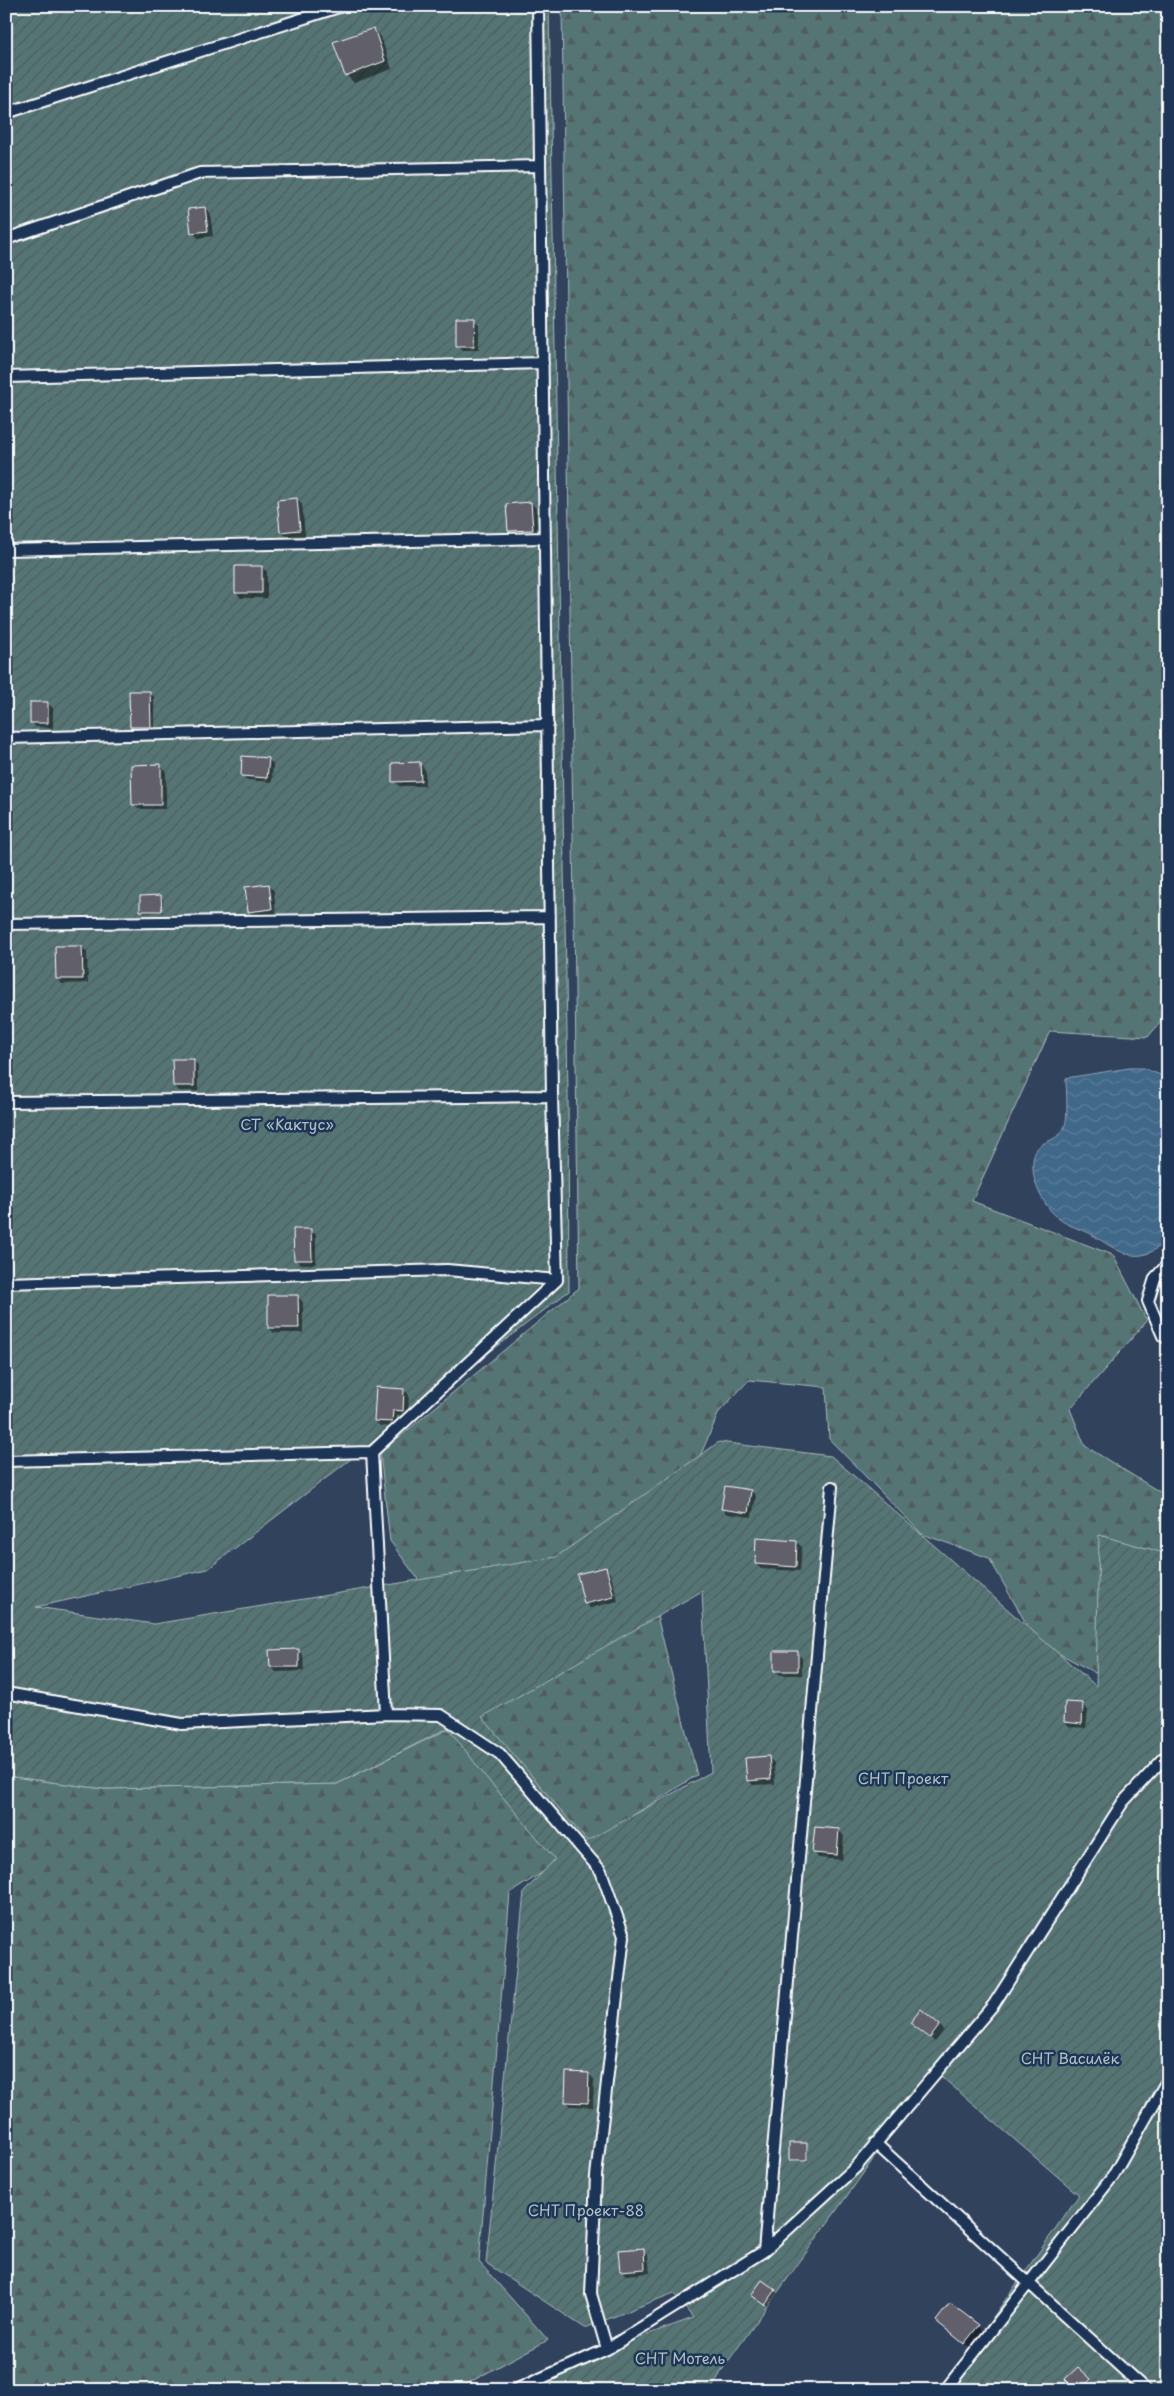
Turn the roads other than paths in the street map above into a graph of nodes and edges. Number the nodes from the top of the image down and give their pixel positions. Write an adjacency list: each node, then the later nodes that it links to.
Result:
1 (342, 6): 3 (lane)
2 (538, 6): 4 (lane)
3 (6, 113)
4 (540, 166): 5 (lane); 6 (lane)
5 (6, 239)
6 (543, 363): 7 (lane); 8 (lane)
7 (6, 377)
8 (545, 538): 9 (lane); 10 (lane)
9 (6, 550)
10 (548, 726): 11 (lane); 12 (lane)
11 (6, 738)
12 (550, 917): 13 (lane); 14 (lane)
13 (6, 924)
14 (552, 1096): 15 (lane); 17 (lane)
15 (6, 1102)
16 (1168, 1264): 19 (lane)
17 (557, 1280): 18 (lane); 20 (lane)
18 (6, 1283)
19 (1168, 1339)
20 (372, 1452): 21 (lane); 24 (lane)
21 (6, 1461)
22 (832, 1487): 28 (lane)
23 (6, 1693): 24 (lane)
24 (386, 1714): 30 (lane)
25 (1168, 1754): 27 (lane)
26 (1168, 2080): 29 (lane)
27 (876, 2144): 28 (lane); 29 (lane)
28 (764, 2251): 30 (lane)
29 (1029, 2283): 32 (lane); 33 (lane)
30 (607, 2349): 31 (lane)
31 (515, 2390)
32 (944, 2390)
33 (1146, 2390)

